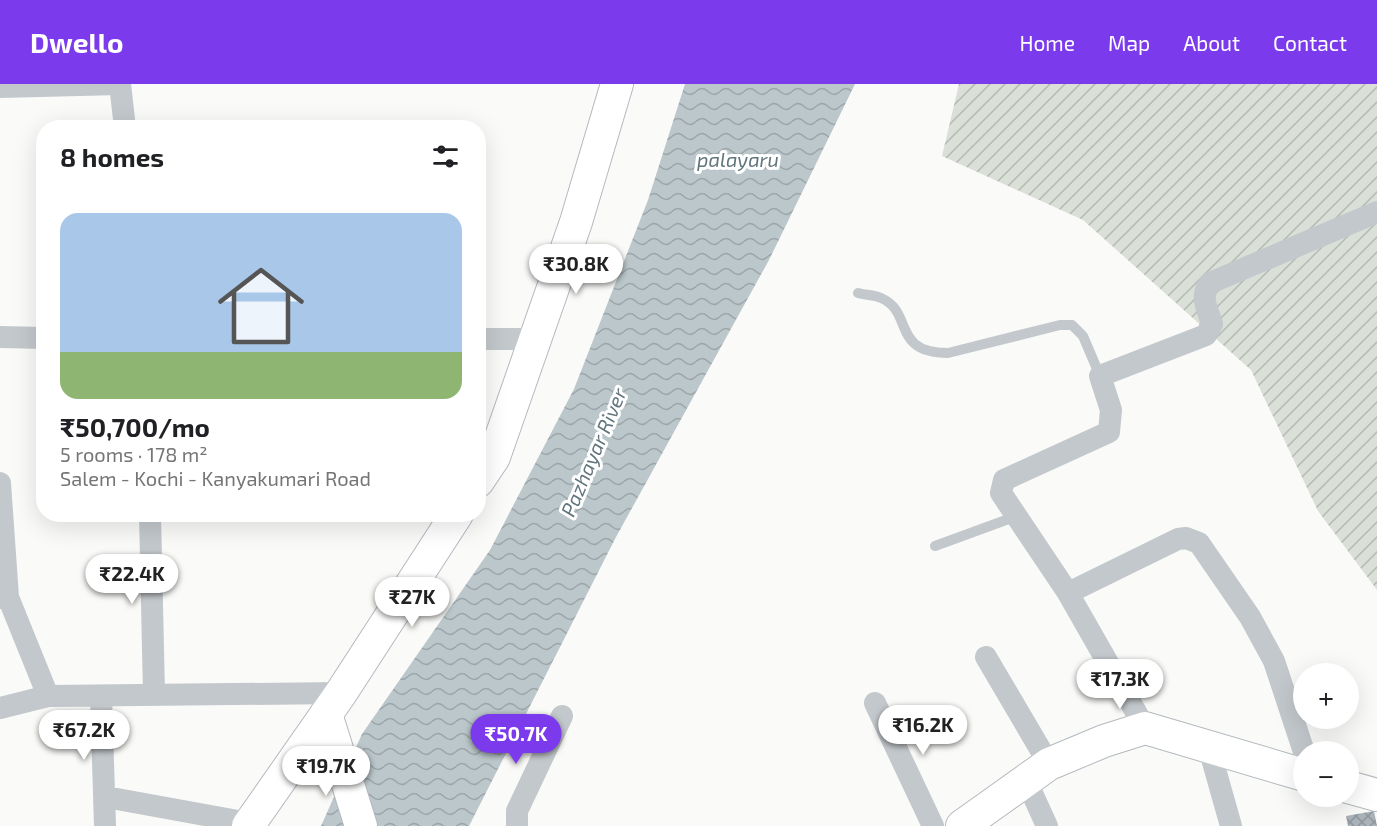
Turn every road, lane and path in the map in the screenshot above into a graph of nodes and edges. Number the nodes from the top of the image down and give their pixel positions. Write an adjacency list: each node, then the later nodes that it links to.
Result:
1 (119, 84): 3 (street); 4 (street)
2 (617, 84): 10 (main road)
3 (0, 87)
4 (124, 120)
5 (1377, 212): 11 (street)
6 (858, 293): 11 (lane)
7 (0, 338): 8 (street)
8 (36, 338)
9 (486, 339): 10 (street)
10 (535, 339): 12 (main road)
11 (1100, 376): 14 (street)
12 (486, 469)
13 (0, 483): 19 (street)
14 (1017, 516): 17 (lane); 18 (street)
15 (150, 522): 21 (street)
16 (452, 522): 25 (main road)
17 (935, 546)
18 (1068, 593): 28 (street); 29 (street)
19 (4, 597): 22 (street)
20 (986, 657): 31 (street)
21 (154, 694): 23 (street); 25 (street)
22 (48, 696): 23 (street); 26 (street)
23 (101, 696): 35 (street)
24 (875, 703): 40 (street)
25 (333, 704): 36 (main road); 38 (main road)
26 (0, 708)
27 (562, 716): 39 (street)
28 (1144, 728): 30 (main road); 31 (main road)
29 (1300, 741)
30 (1209, 748): 32 (main road); 43 (street)
31 (1038, 772): 41 (main road); 42 (street)
32 (1293, 772)
33 (1359, 790): 34 (main road)
34 (1377, 795)
35 (106, 796): 36 (street); 37 (street)
36 (249, 825)
37 (105, 826)
38 (361, 826)
39 (517, 826)
40 (933, 826)
41 (962, 826)
42 (1047, 826)
43 (1231, 826)

